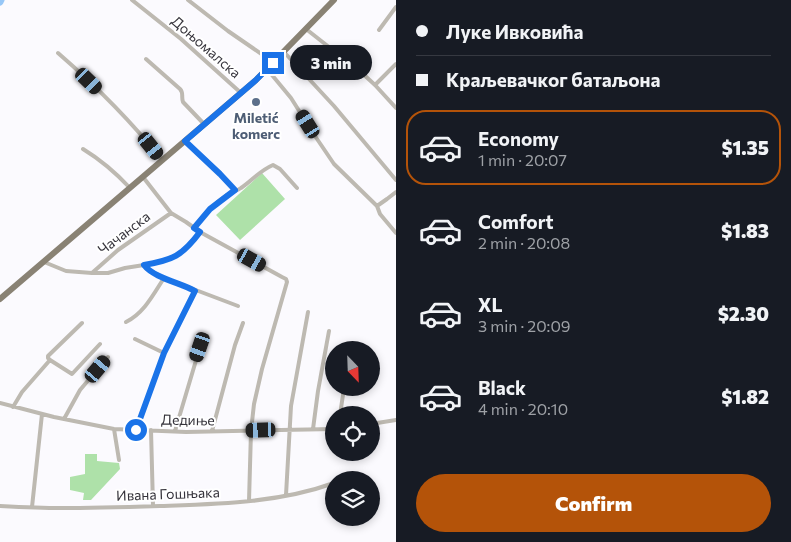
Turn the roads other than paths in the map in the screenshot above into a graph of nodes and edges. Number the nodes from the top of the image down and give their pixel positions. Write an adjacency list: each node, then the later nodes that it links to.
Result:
1 (132, 0): 14 (street, Доњомалска)
2 (188, 0): 10 (street)
3 (334, 0): 5 (main road)
4 (396, 7): 6 (street)
5 (306, 29): 7 (main road); 13 (street)
6 (379, 30)
7 (284, 52): 10 (main road); 21 (street)
8 (58, 53): 19 (street)
9 (146, 59): 16 (street)
10 (273, 63): 12 (main road)
11 (396, 64): 13 (street)
12 (267, 69): 14 (main road); 26 (street)
13 (375, 85): 15 (street)
14 (240, 93): 16 (main road)
15 (396, 108)
16 (204, 124): 17 (main road)
17 (185, 141): 19 (main road); 24 (street)
18 (83, 149): 22 (street)
19 (162, 160): 20 (main road)
20 (143, 177): 22 (main road); 27 (street)
21 (396, 180)
22 (130, 188): 31 (main road)
23 (297, 188): 24 (street)
24 (235, 190): 28 (street)
25 (396, 192): 26 (street)
26 (376, 206): 30 (street)
27 (171, 213): 28 (street); 33 (street, Чачанска)
28 (194, 228): 29 (street)
29 (200, 232): 32 (street); 63 (street)
30 (396, 233)
31 (44, 262): 33 (street); 36 (main road)
32 (144, 265): 33 (street); 34 (street)
33 (92, 273)
34 (164, 278): 35 (street); 39 (street)
35 (195, 291): 37 (street); 46 (street)
36 (0, 299)
37 (238, 306)
38 (308, 312): 60 (street)
39 (126, 322)
40 (82, 323): 48 (street)
41 (244, 323): 62 (street)
42 (329, 331): 56 (street)
43 (207, 336): 61 (street)
44 (135, 339): 46 (street)
45 (100, 344): 48 (street)
46 (164, 353): 58 (street)
47 (108, 357): 52 (street)
48 (50, 360): 50 (street)
49 (0, 403): 50 (street, Дедиње)
50 (13, 407): 51 (street, Дедиње)
51 (42, 414): 52 (street, Дедиње); 70 (street)
52 (64, 419): 55 (street, Дедиње)
53 (396, 420): 54 (street)
54 (380, 423)
55 (114, 429): 58 (street, Дедиње); 64 (street)
56 (313, 429): 57 (street, Дедиње); 60 (street, Дедиње)
57 (325, 429)
58 (136, 430): 59 (street, Дедиње)
59 (151, 430): 61 (street, Дедиње); 69 (street)
60 (289, 430): 63 (street, Дедиње); 66 (street)
61 (174, 431): 62 (street, Дедиње)
62 (212, 431): 63 (street, Дедиње)
63 (251, 431): 67 (street)
64 (118, 460)
65 (325, 486): 66 (street, Ивана Гошњака)
66 (286, 495): 67 (street, Ивана Гошњака)
67 (249, 501): 69 (street, Ивана Гошњака)
68 (0, 506): 70 (street, Ивана Гошњака)
69 (154, 506): 70 (street, Ивана Гошњака)
70 (32, 507)

